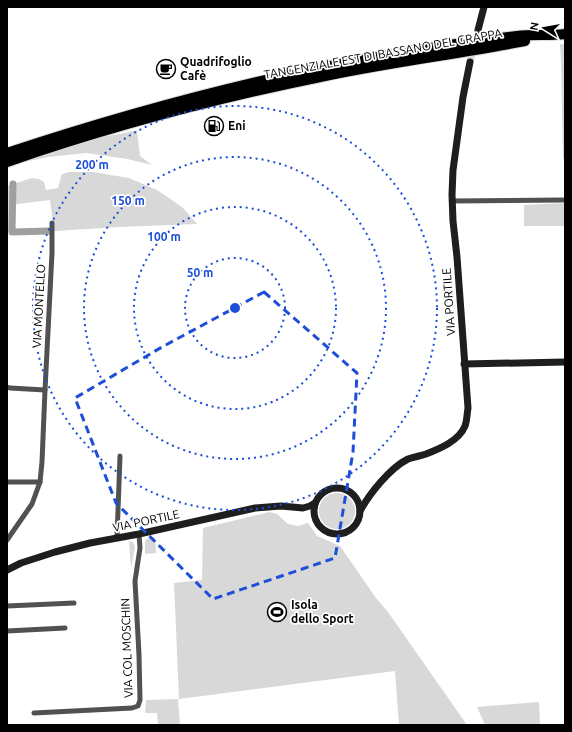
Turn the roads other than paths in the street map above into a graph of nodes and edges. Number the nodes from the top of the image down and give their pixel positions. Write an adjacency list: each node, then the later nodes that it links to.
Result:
1 (484, 7): 2 (street)
2 (478, 30)
3 (562, 34): 5 (highway, TANGENZIALE EST DI BASSANO DEL GRAPPA); 6 (highway, TANGENZIALE EST DI BASSANO DEL GRAPPA)
4 (470, 62): 8 (street, VIA PORTILE)
5 (7, 153)
6 (7, 162)
7 (563, 200): 8 (street)
8 (452, 201): 11 (street, VIA PORTILE)
9 (52, 223): 13 (street, VIA MONTELLO)
10 (565, 362): 11 (street)
11 (464, 364): 17 (street, VIA PORTILE)
12 (7, 387): 13 (street)
13 (45, 390): 16 (street, VIA MONTELLO)
14 (120, 456): 24 (street)
15 (7, 482): 16 (street)
16 (40, 482): 25 (street, VIA MONTELLO)
17 (374, 490): 18 (street); 21 (street, VIA PORTILE)
18 (353, 494): 19 (street); 21 (street)
19 (315, 503): 20 (street, VIA PORTILE); 22 (street)
20 (292, 508): 22 (street, VIA PORTILE); 23 (street, VIA PORTILE)
21 (360, 511): 22 (street)
22 (315, 519)
23 (139, 534): 24 (street, VIA PORTILE); 31 (street, VIA COL MOSCHIN)
24 (117, 538): 26 (street, VIA PORTILE)
25 (7, 540)
26 (7, 570)
27 (74, 603): 28 (street)
28 (7, 606)
29 (65, 628): 30 (street)
30 (7, 631)
31 (34, 713)

